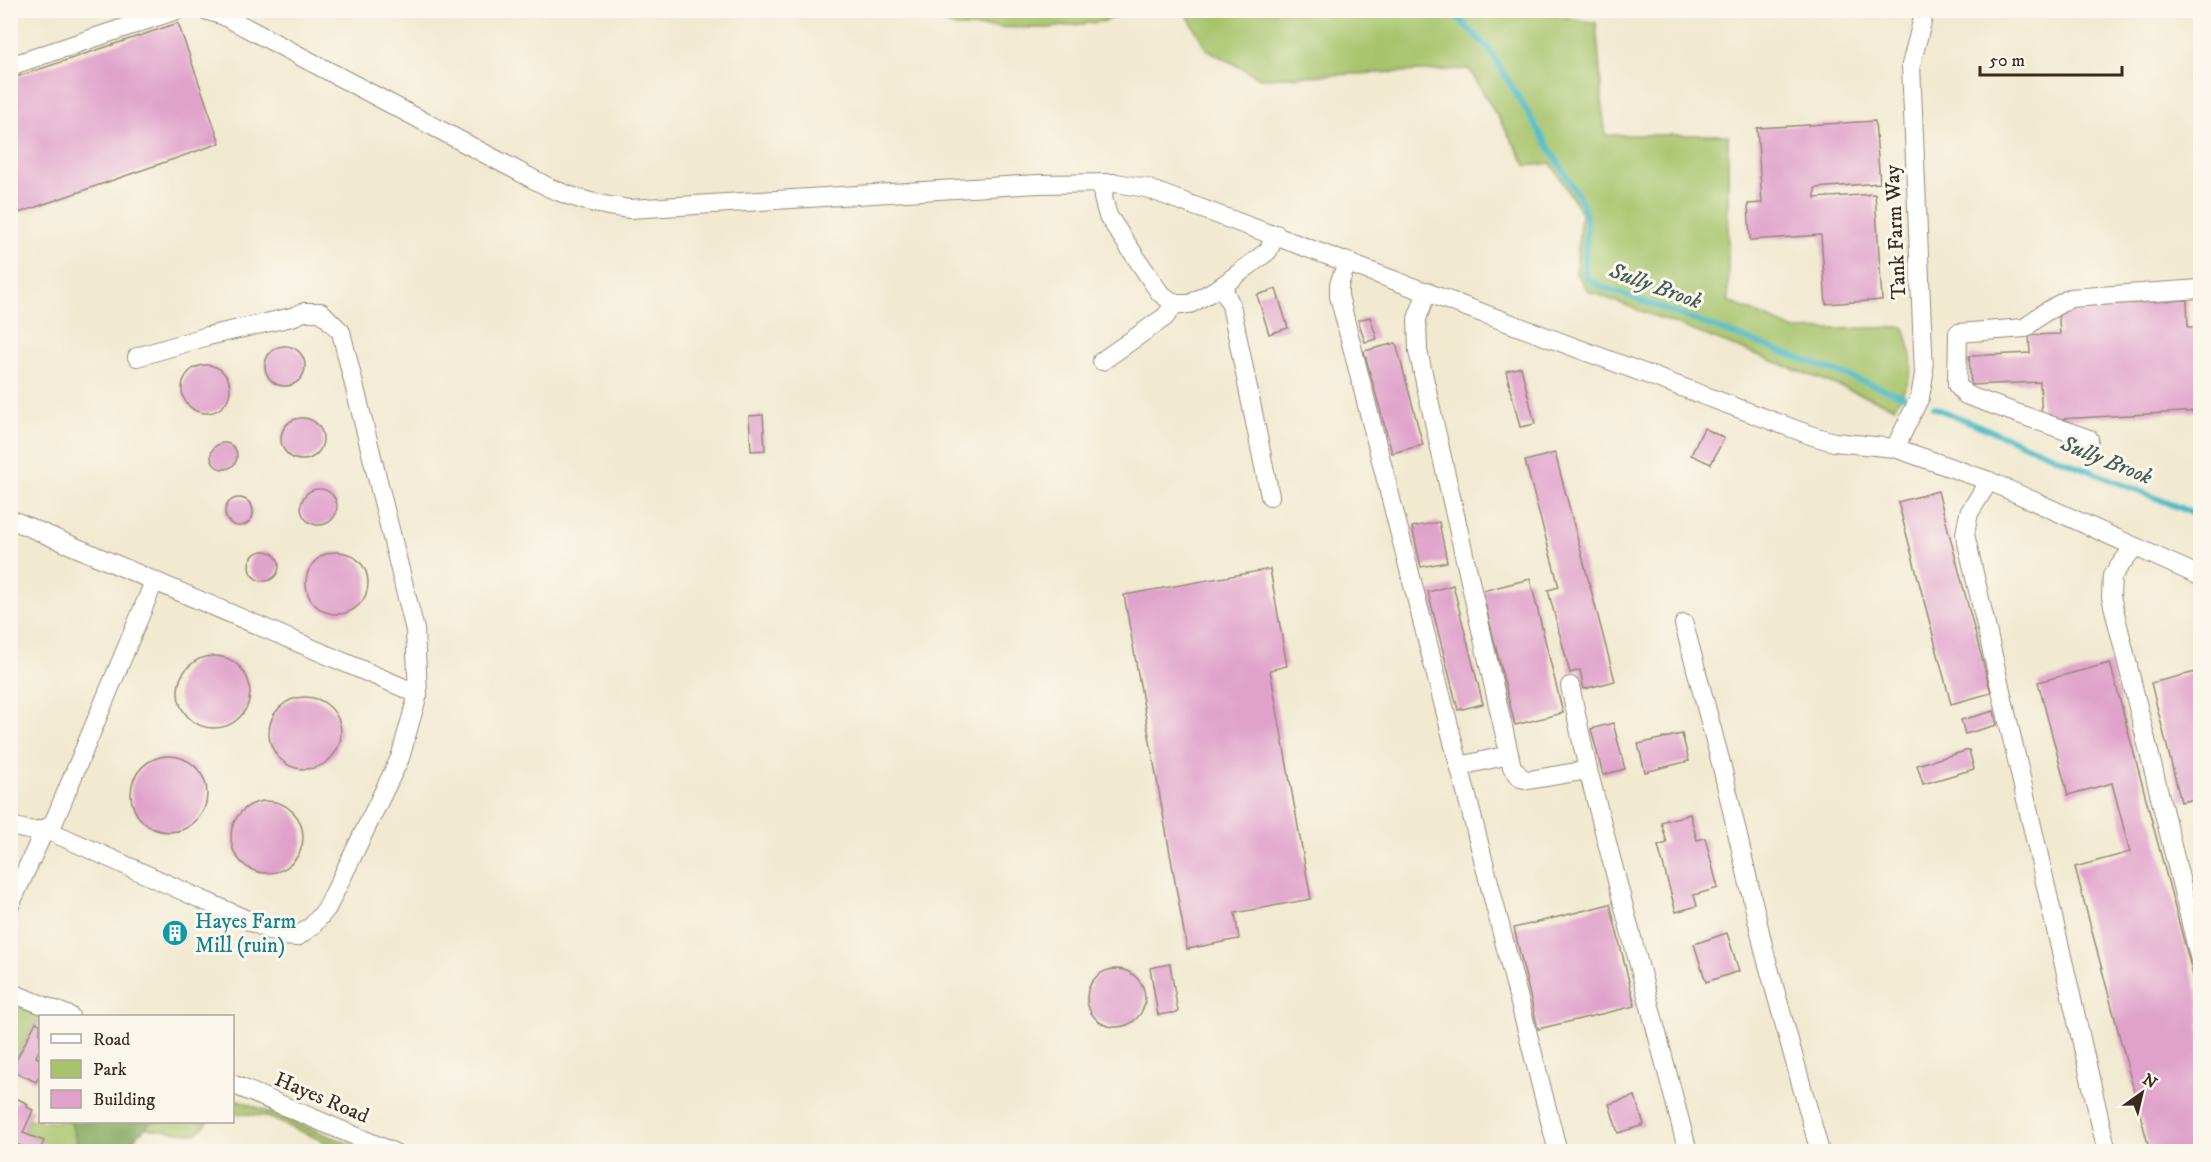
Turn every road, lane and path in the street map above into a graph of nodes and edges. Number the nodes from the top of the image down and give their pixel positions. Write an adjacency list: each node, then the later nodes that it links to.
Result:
1 (177, 10): 4 (street)
2 (205, 10): 5 (street)
3 (1925, 10): 15 (street, Tank Farm Way)
4 (10, 66)
5 (1104, 183): 6 (street); 11 (street)
6 (1276, 234): 7 (street); 8 (street)
7 (1348, 261): 10 (street); 26 (street)
8 (1222, 286): 11 (street); 17 (street)
9 (2200, 289): 14 (street)
10 (1427, 291): 15 (street); 25 (street)
11 (1175, 304): 13 (street)
12 (137, 357): 24 (street)
13 (1102, 361)
14 (2090, 439)
15 (1895, 448): 16 (street)
16 (1989, 481): 19 (street); 39 (street)
17 (1270, 496)
18 (10, 519): 21 (street)
19 (2134, 547): 20 (street); 31 (street)
20 (2200, 576)
21 (154, 582): 24 (street); 29 (street)
22 (1684, 624): 38 (street)
23 (1569, 686): 27 (street)
24 (418, 694): 29 (street)
25 (1509, 755): 26 (street); 27 (street)
26 (1460, 766): 36 (street)
27 (1588, 770): 37 (street)
28 (10, 825): 29 (street)
29 (45, 829): 30 (street)
30 (10, 905)
31 (2199, 949)
32 (10, 992): 33 (street)
33 (65, 1015)
34 (234, 1085): 35 (street, Hayes Road)
35 (393, 1152)
36 (1558, 1152)
37 (1688, 1152)
38 (1820, 1152)
39 (2108, 1152)

